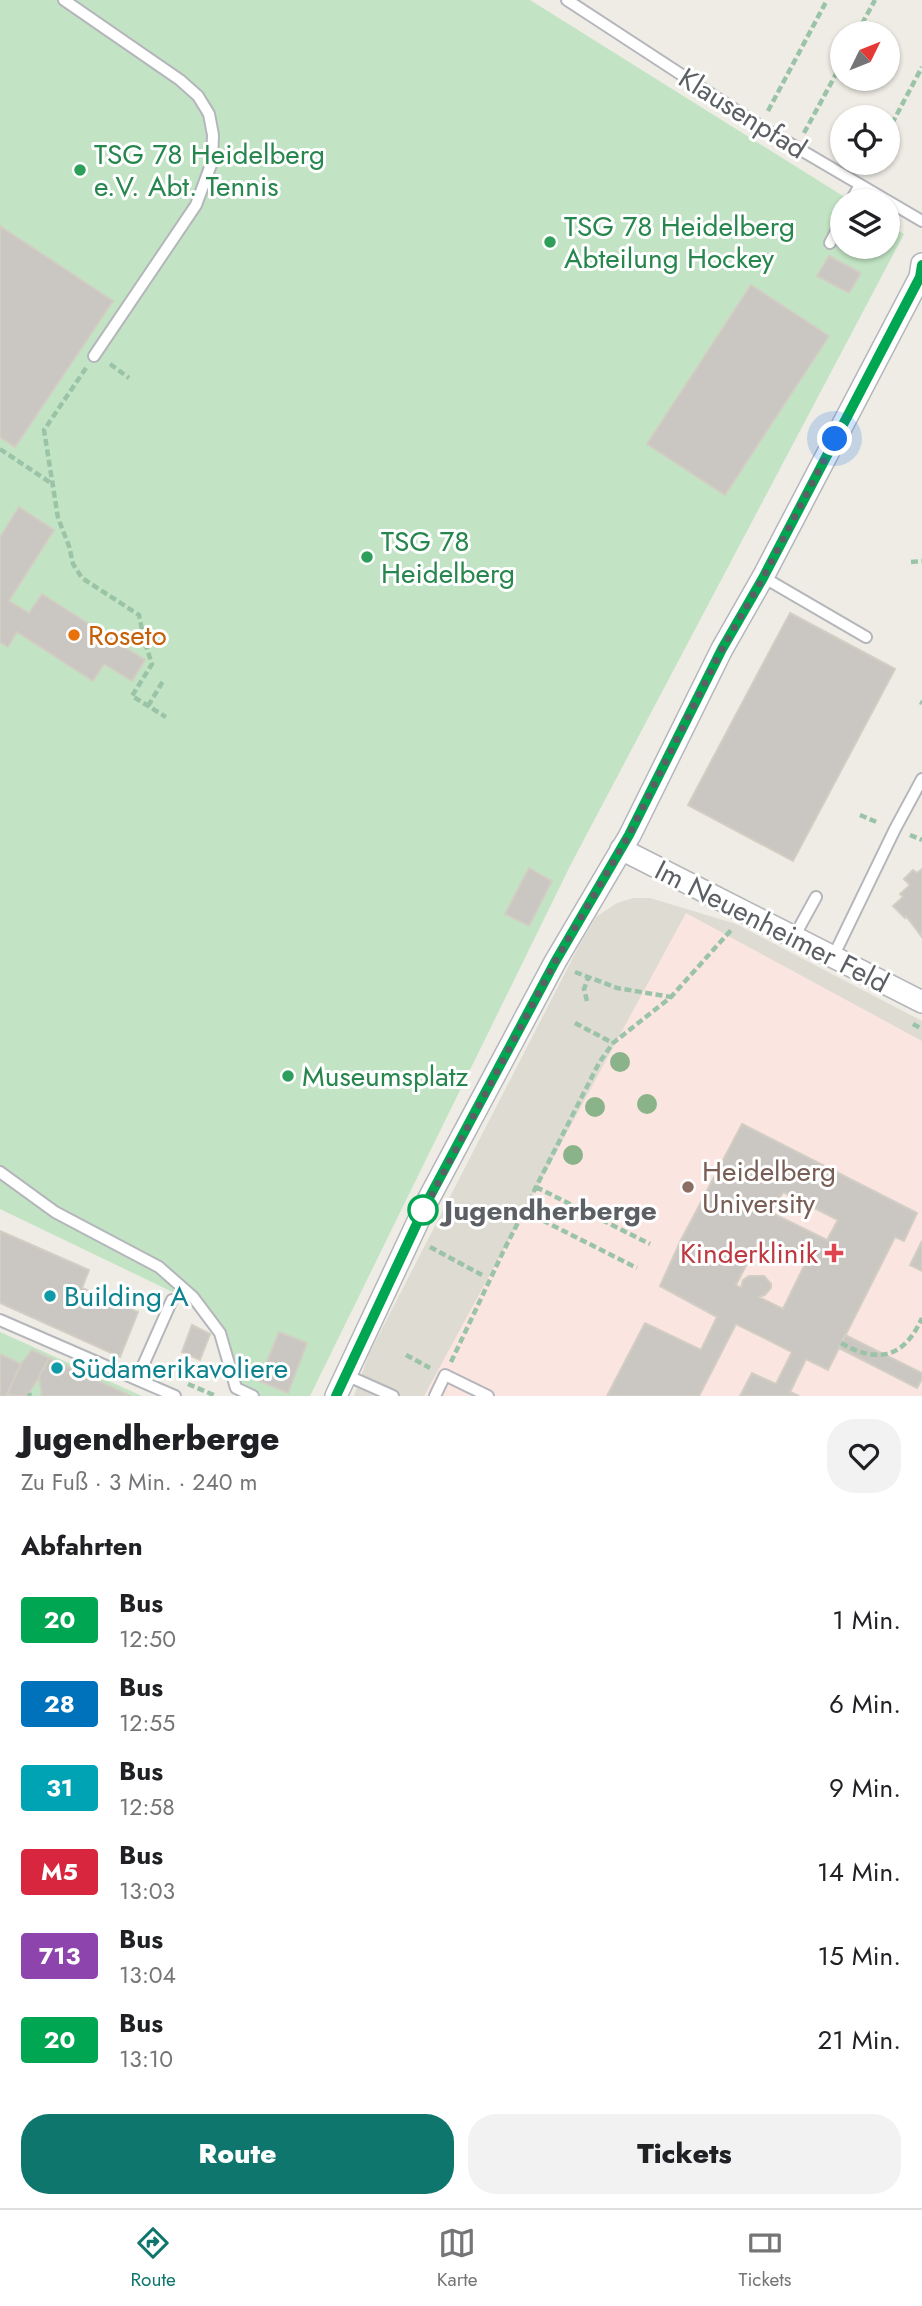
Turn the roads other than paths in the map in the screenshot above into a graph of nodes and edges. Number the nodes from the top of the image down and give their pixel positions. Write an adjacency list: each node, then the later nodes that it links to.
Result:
1 (64, 0): 7 (lane)
2 (567, 0): 3 (lane, Klausenpfad)
3 (860, 185): 4 (lane); 5 (lane, Klausenpfad)
4 (858, 189)
5 (922, 221)
6 (921, 273): 8 (street)
7 (94, 356)
8 (763, 578): 9 (lane); 11 (street)
9 (866, 637)
10 (922, 779): 14 (lane)
11 (621, 849): 13 (street, Im Neuenheimer Feld); 19 (street)
12 (817, 897): 13 (lane)
13 (794, 937): 14 (street, Im Neuenheimer Feld)
14 (834, 957): 15 (street, Im Neuenheimer Feld)
15 (922, 1002)
16 (0, 1172): 22 (lane)
17 (172, 1300): 20 (lane)
18 (0, 1320): 20 (lane)
19 (346, 1376): 23 (street); 24 (lane)
20 (137, 1379): 21 (lane)
21 (175, 1396)
22 (253, 1396)
23 (336, 1396)
24 (393, 1396)
25 (435, 1396): 26 (lane)
26 (488, 1396)

